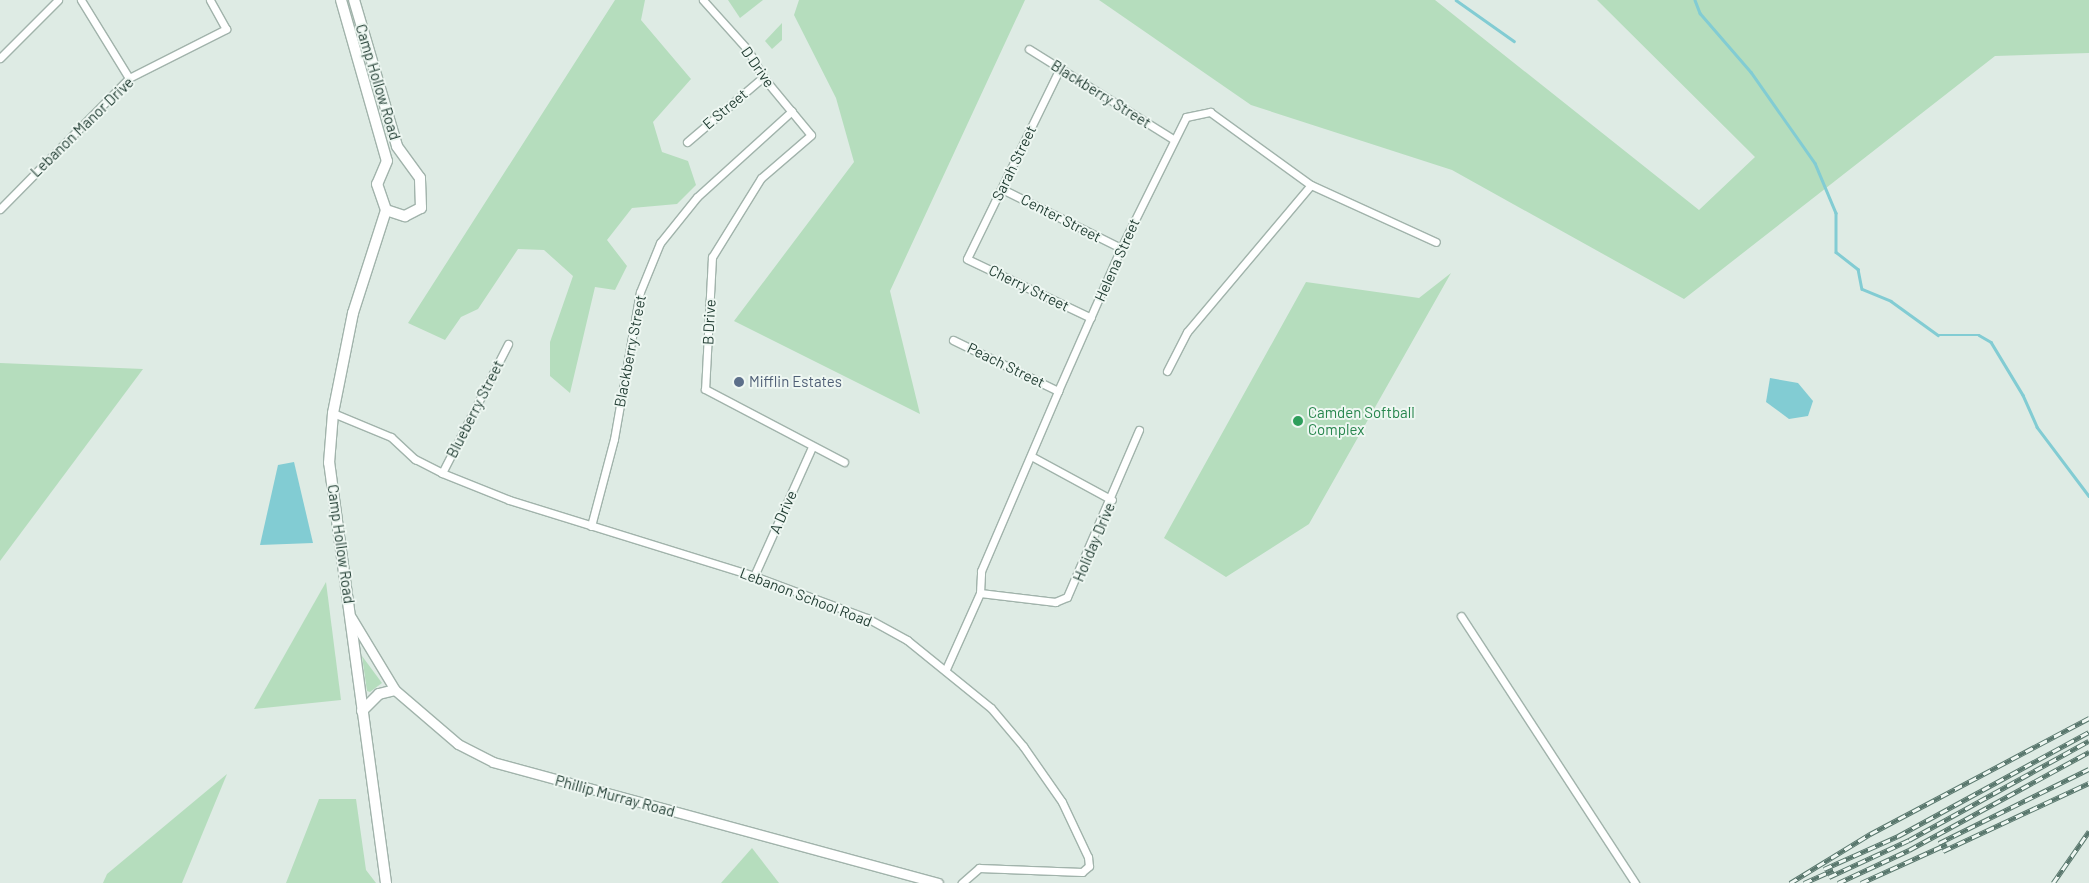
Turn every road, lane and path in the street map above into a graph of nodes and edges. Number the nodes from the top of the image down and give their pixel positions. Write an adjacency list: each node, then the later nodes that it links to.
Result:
1 (58, 0): 8 (street)
2 (81, 0): 11 (street)
3 (210, 0): 11 (street, Lebanon Manor Drive)
4 (341, 0): 19 (main road, Camp Hollow Road)
5 (354, 0): 19 (main road, Camp Hollow Road)
6 (703, 0): 10 (street, D Drive)
7 (1030, 49): 9 (street, Blackberry Street)
8 (0, 58)
9 (1060, 68): 14 (street, Blackberry Street); 17 (street, Sarah Street)
10 (763, 77): 12 (street, D Drive); 15 (street, E Street)
11 (129, 78): 18 (street, Lebanon Manor Drive)
12 (792, 111): 13 (street, D Drive); 35 (street, Blackberry Street)
13 (811, 135): 30 (street, B Drive)
14 (1173, 139): 16 (street, Helena Street); 21 (street, Helena Street)
15 (687, 142)
16 (1311, 185): 20 (street, Helena Street); 26 (street)
17 (1002, 189): 21 (street, Center Street); 22 (street, Sarah Street)
18 (0, 209)
19 (386, 210): 28 (main road, Camp Hollow Road)
20 (1436, 242)
21 (1121, 248): 23 (street, Helena Street)
22 (967, 259): 23 (street, Cherry Street)
23 (1091, 318): 27 (street, Helena Street)
24 (954, 340): 27 (street, Peach Street)
25 (508, 344): 33 (street, Blueberry Street)
26 (1167, 371)
27 (1058, 391): 31 (street, Helena Street)
28 (333, 413): 33 (street, Lebanon School Road); 39 (main road, Camp Hollow Road)
29 (1140, 430): 34 (street, Holiday Drive)
30 (812, 447): 32 (street, B Drive); 36 (street, A Drive)
31 (1031, 456): 34 (street); 37 (street, Helena Street)
32 (844, 462)
33 (442, 473): 35 (street, Lebanon School Road)
34 (1112, 500): 37 (street, Holiday Drive)
35 (591, 526): 36 (street, Lebanon School Road)
36 (754, 576): 40 (street, Lebanon School Road)
37 (980, 593): 40 (street, Helena Street)
38 (1460, 616): 46 (street)
39 (351, 617): 41 (street, Phillip Murray Road); 42 (main road, Camp Hollow Road)
40 (946, 669): 45 (street, Lebanon School Road)
41 (395, 690): 42 (main road); 44 (street, Phillip Murray Road)
42 (362, 711): 43 (main road, Camp Hollow Road)
43 (386, 883)
44 (938, 883)
45 (962, 883)
46 (1635, 883)

